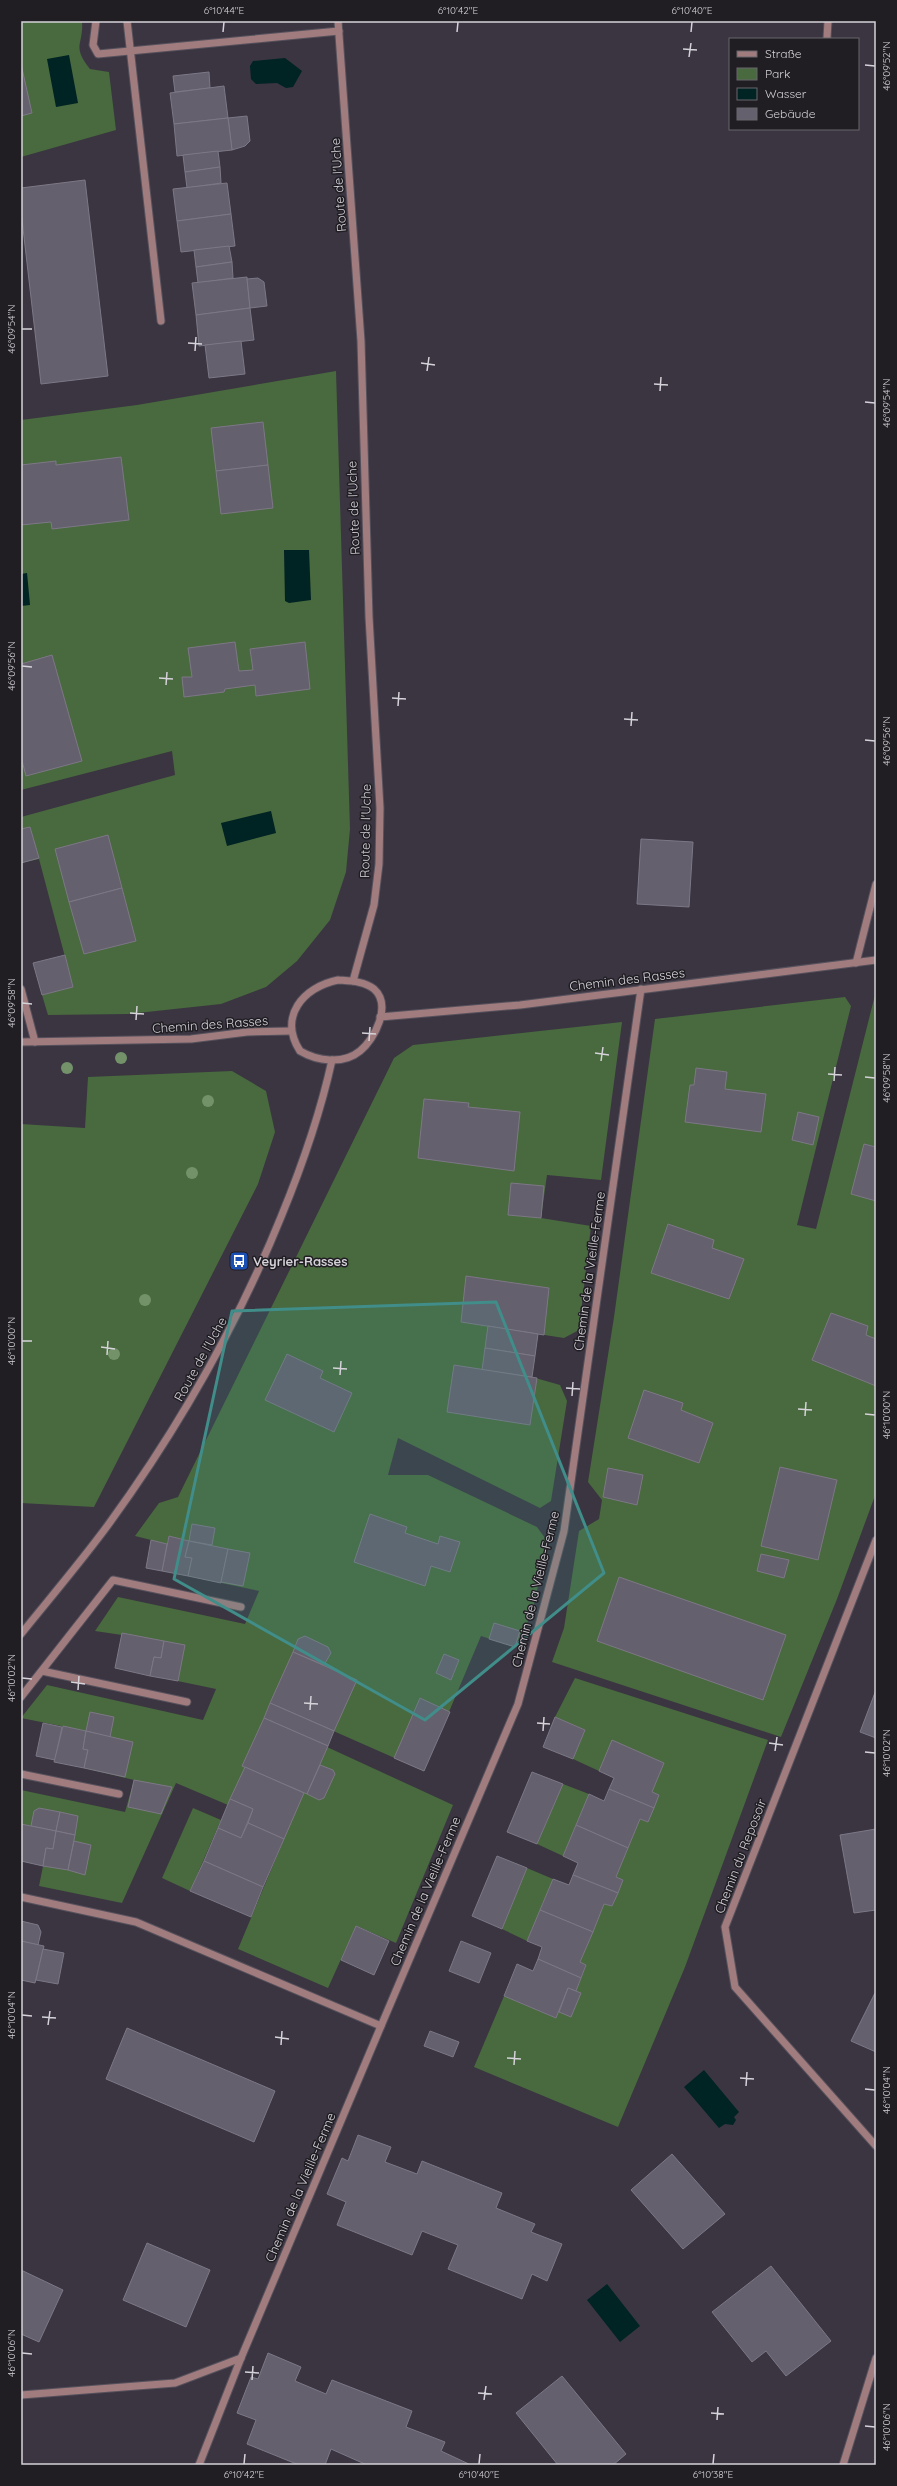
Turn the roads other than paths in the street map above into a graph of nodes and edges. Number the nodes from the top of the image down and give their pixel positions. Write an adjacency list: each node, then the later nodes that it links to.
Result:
1 (96, 21): 7 (street)
2 (127, 21): 7 (street)
3 (338, 21): 5 (street, Route de l'Uche)
4 (828, 21): 6 (street)
5 (339, 31): 7 (street); 12 (street, Route de l'Uche)
6 (827, 38)
7 (131, 52): 8 (street)
8 (161, 321)
9 (876, 884): 11 (street)
10 (876, 960): 11 (street, Chemin des Rasses)
11 (856, 963): 14 (street, Chemin des Rasses)
12 (353, 981): 15 (street); 16 (street)
13 (21, 989): 18 (street)
14 (641, 989): 15 (street, Chemin des Rasses); 29 (street, Chemin de la Vieille-Ferme)
15 (380, 1017): 19 (street)
16 (291, 1031): 18 (street, Chemin des Rasses); 19 (street)
17 (21, 1042): 18 (street, Chemin des Rasses)
18 (35, 1042)
19 (332, 1060): 22 (street, Route de l'Uche)
20 (876, 1540): 30 (street, Chemin du Reposoir)
21 (240, 1607): 23 (street)
22 (21, 1634)
23 (42, 1671): 24 (street); 25 (street)
24 (21, 1697)
25 (187, 1702)
26 (21, 1774): 27 (street)
27 (119, 1794)
28 (21, 1897): 29 (street)
29 (381, 2026): 31 (street, Chemin de la Vieille-Ferme)
30 (876, 2146)
31 (241, 2358): 33 (street); 34 (street, Chemin de la Vieille-Ferme)
32 (876, 2358): 35 (street)
33 (21, 2395)
34 (199, 2465)
35 (843, 2465)

